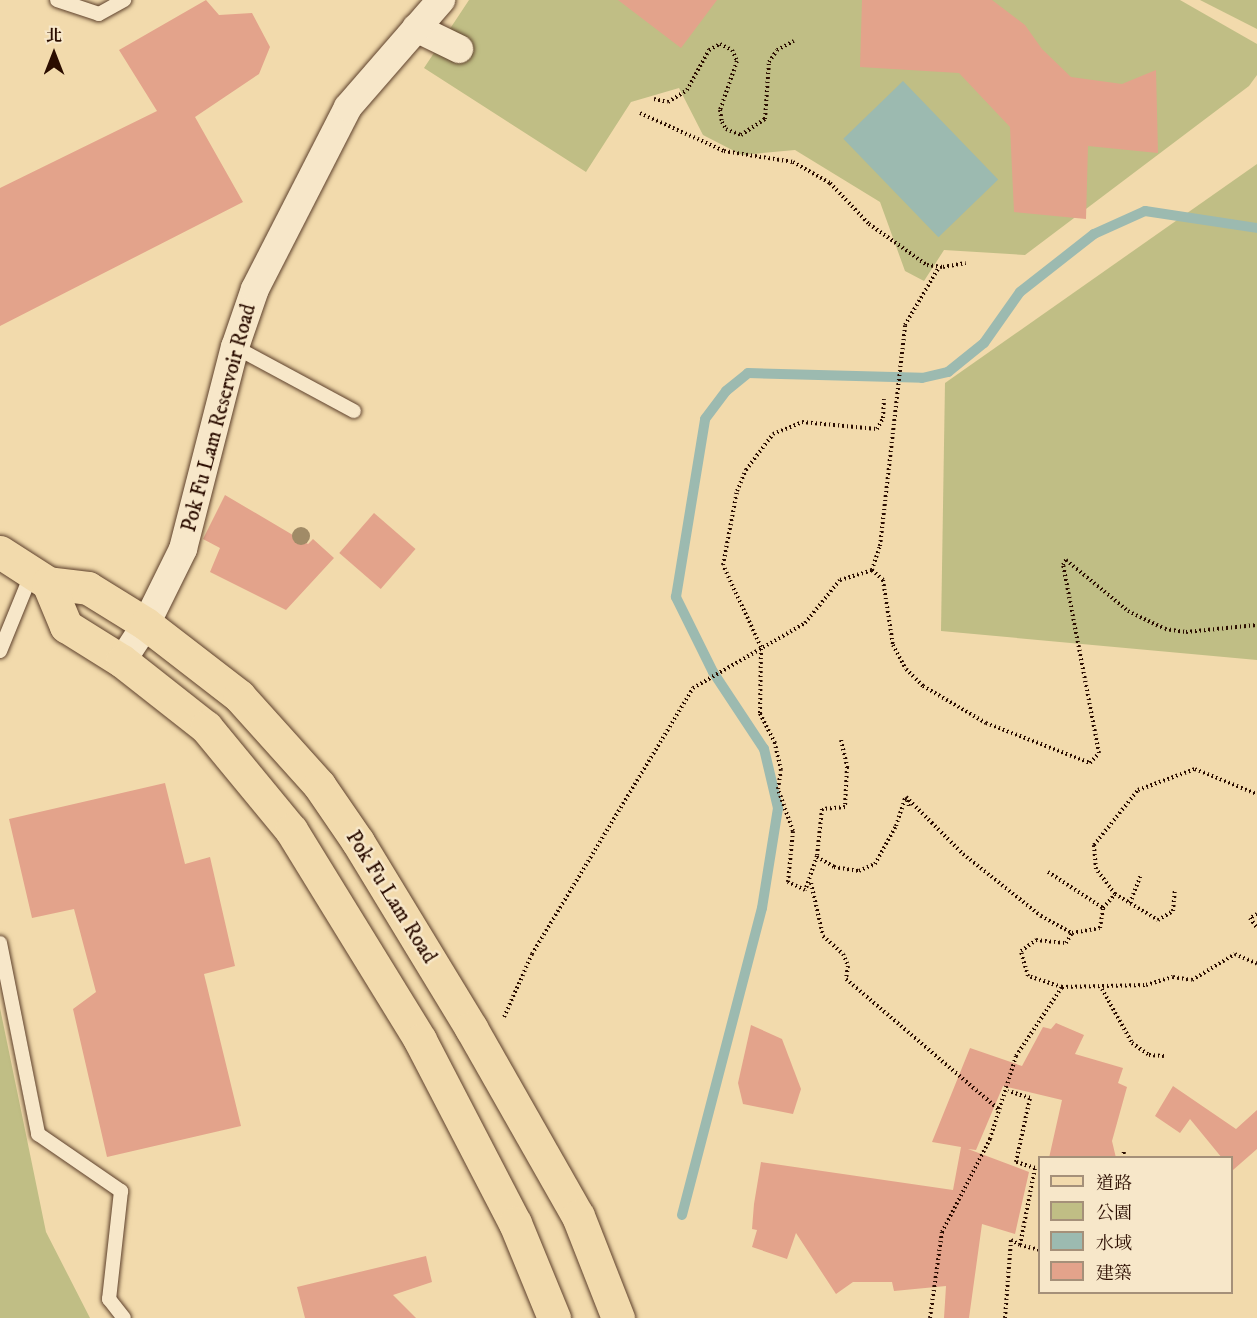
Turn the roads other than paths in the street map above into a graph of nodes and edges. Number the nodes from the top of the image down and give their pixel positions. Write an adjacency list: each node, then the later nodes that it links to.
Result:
1 (57, 0): 2 (lane)
2 (124, 0)
3 (441, 0): 4 (street, Pok Fu Lam Reservoir Road)
4 (416, 28): 5 (street); 6 (street, Pok Fu Lam Reservoir Road)
5 (459, 49)
6 (235, 347): 7 (lane); 10 (street, Pok Fu Lam Reservoir Road)
7 (354, 411)
8 (0, 552): 9 (main road, Pok Fu Lam Road)
9 (39, 579): 10 (main road, Pok Fu Lam Road); 11 (lane); 12 (main road)
10 (146, 624): 12 (street, Pok Fu Lam Reservoir Road); 16 (main road, Pok Fu Lam Road)
11 (0, 651)
12 (122, 661): 15 (main road)
13 (0, 943): 14 (lane)
14 (124, 1318)
15 (554, 1318)
16 (618, 1318)

